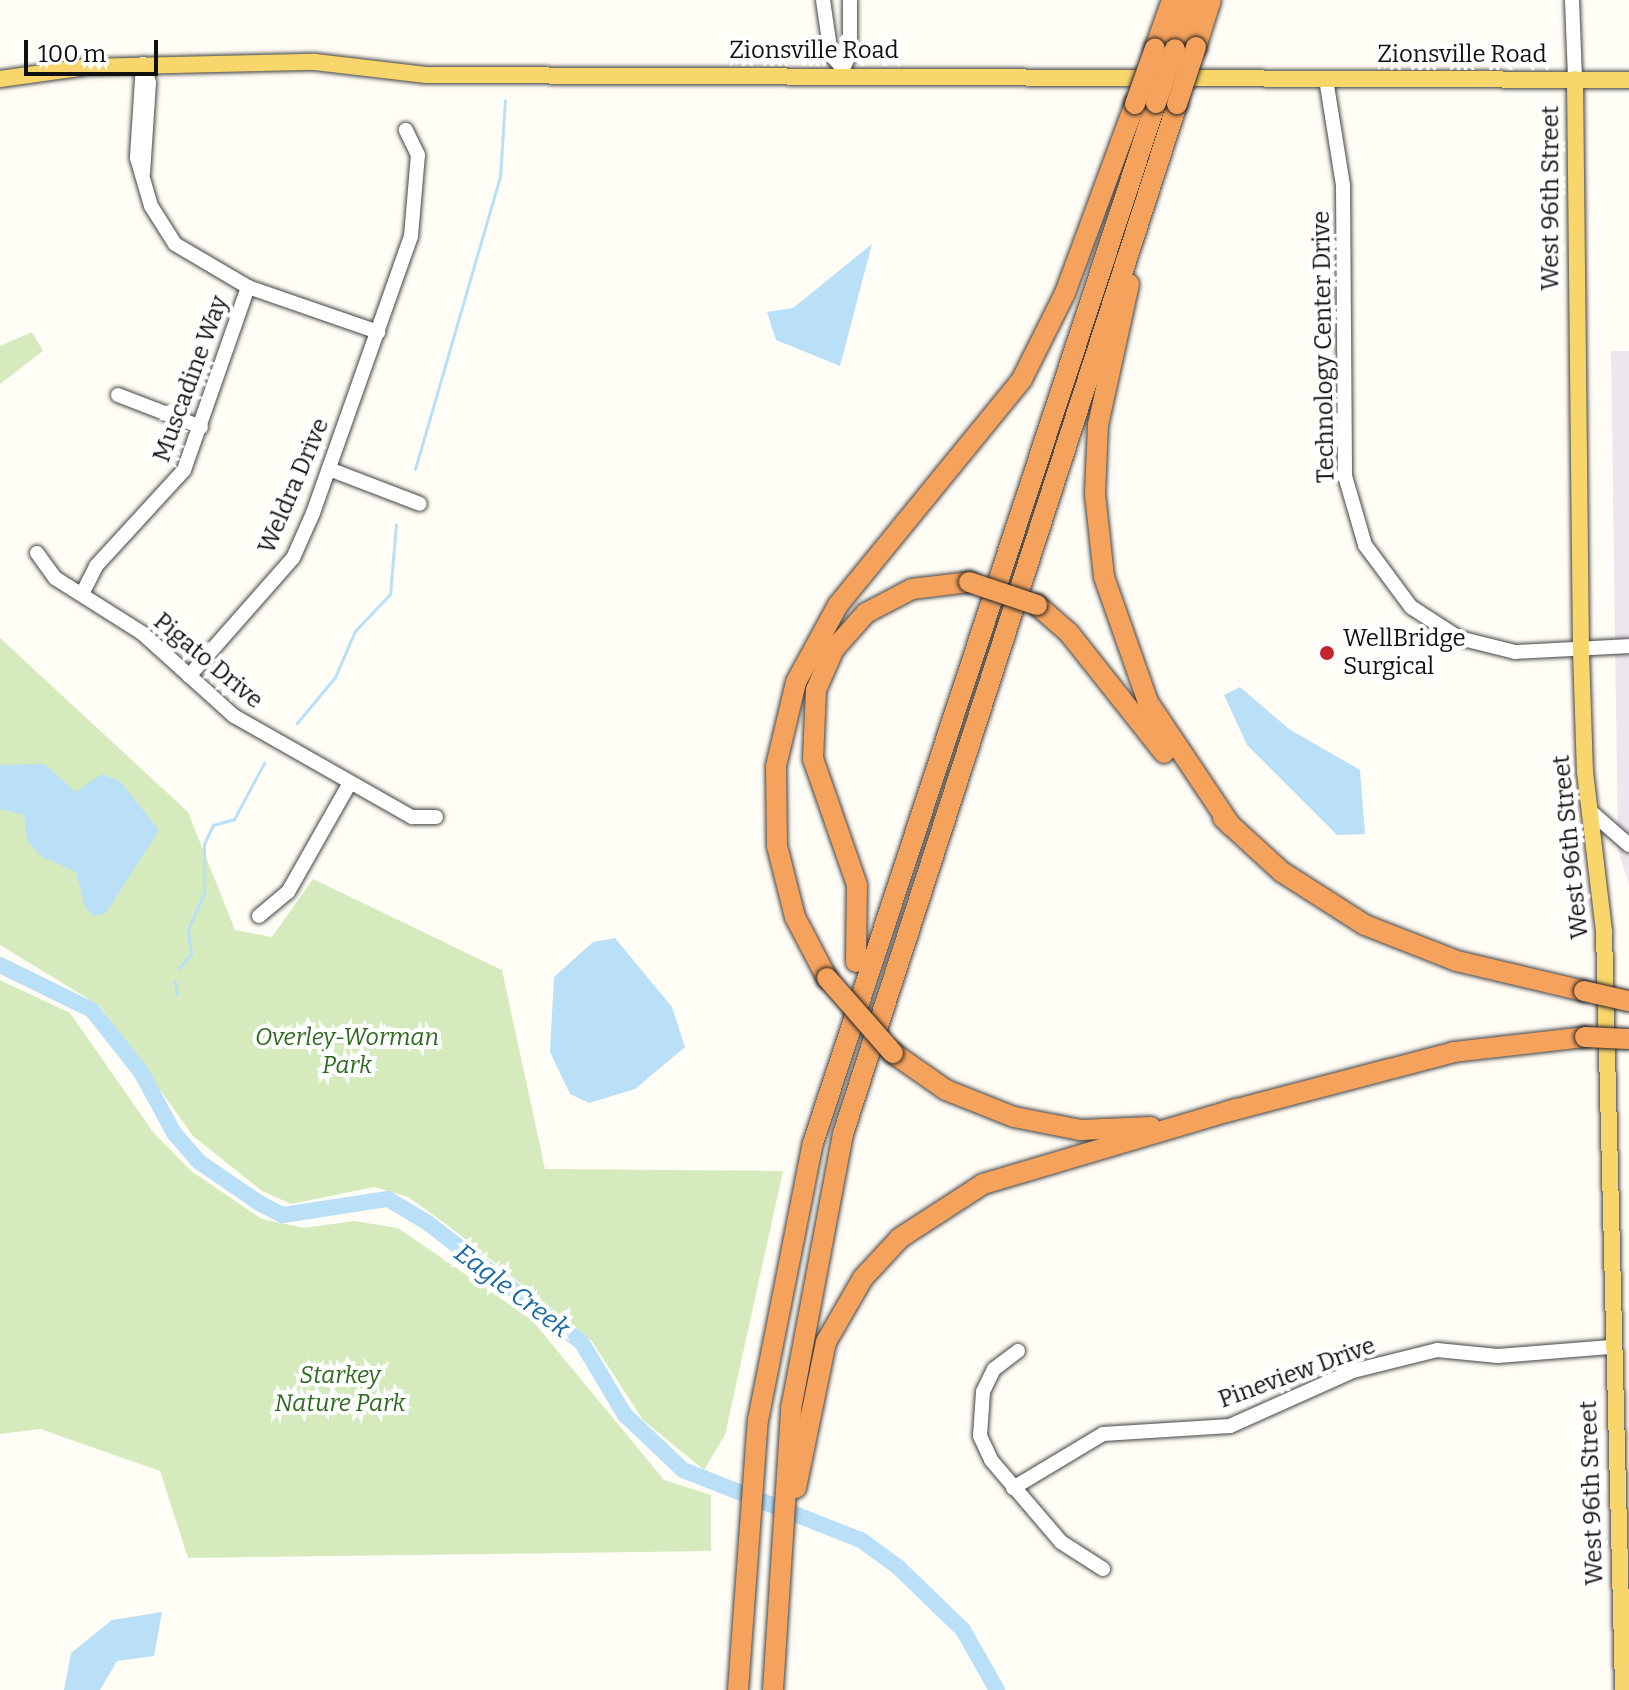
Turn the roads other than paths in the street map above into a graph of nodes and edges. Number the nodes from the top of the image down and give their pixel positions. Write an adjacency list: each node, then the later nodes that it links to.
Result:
1 (823, 0): 10 (street)
2 (850, 0): 10 (street)
3 (1172, 0): 8 (highway)
4 (1191, 0): 8 (highway)
5 (1211, 0): 8 (highway)
6 (1222, 0): 8 (highway)
7 (1572, 0): 13 (street, West 96th Street)
8 (1183, 48): 15 (highway, bridge); 15 (highway); 38 (highway, bridge)
9 (143, 64): 10 (main road, Zionsville Road); 11 (main road, Zionsville Road); 17 (street)
10 (840, 70): 12 (main road, Zionsville Road)
11 (0, 79)
12 (1326, 79): 13 (main road, Zionsville Road); 26 (street, Technology Center Drive)
13 (1575, 79): 14 (main road, Zionsville Road); 26 (main road, West 96th Street)
14 (1629, 80)
15 (1174, 104): 31 (highway); 37 (highway); 41 (highway)
16 (406, 130): 18 (street, Weldra Drive)
17 (248, 287): 18 (street); 20 (street, Muscadine Way)
18 (378, 332): 21 (street, Weldra Drive)
19 (118, 395): 20 (street)
20 (201, 427): 24 (street, Muscadine Way)
21 (329, 469): 22 (street); 27 (street, Weldra Drive)
22 (420, 504)
23 (37, 553): 24 (street, Pigato Drive)
24 (82, 594): 27 (street, Pigato Drive)
25 (1629, 646): 26 (street, Technology Center Drive)
26 (1581, 652): 29 (main road, West 96th Street)
27 (189, 676): 28 (street, Pigato Drive)
28 (350, 783): 30 (street, Pigato Drive); 34 (street)
29 (1590, 811): 32 (main road, West 96th Street); 33 (street)
30 (436, 817)
31 (1231, 826): 35 (highway, bridge); 37 (highway, bridge)
32 (1594, 838): 33 (street); 39 (main road, West 96th Street)
33 (1627, 844)
34 (259, 916)
35 (1628, 1002)
36 (1629, 1039): 38 (highway, bridge)
37 (836, 1058): 44 (highway)
38 (1237, 1109): 41 (highway)
39 (1611, 1347): 42 (street, Pineview Drive); 46 (main road, West 96th Street)
40 (1018, 1351): 42 (street)
41 (792, 1461): 45 (highway)
42 (1013, 1488): 43 (street)
43 (1103, 1569)
44 (738, 1690)
45 (773, 1690)
46 (1623, 1690)

